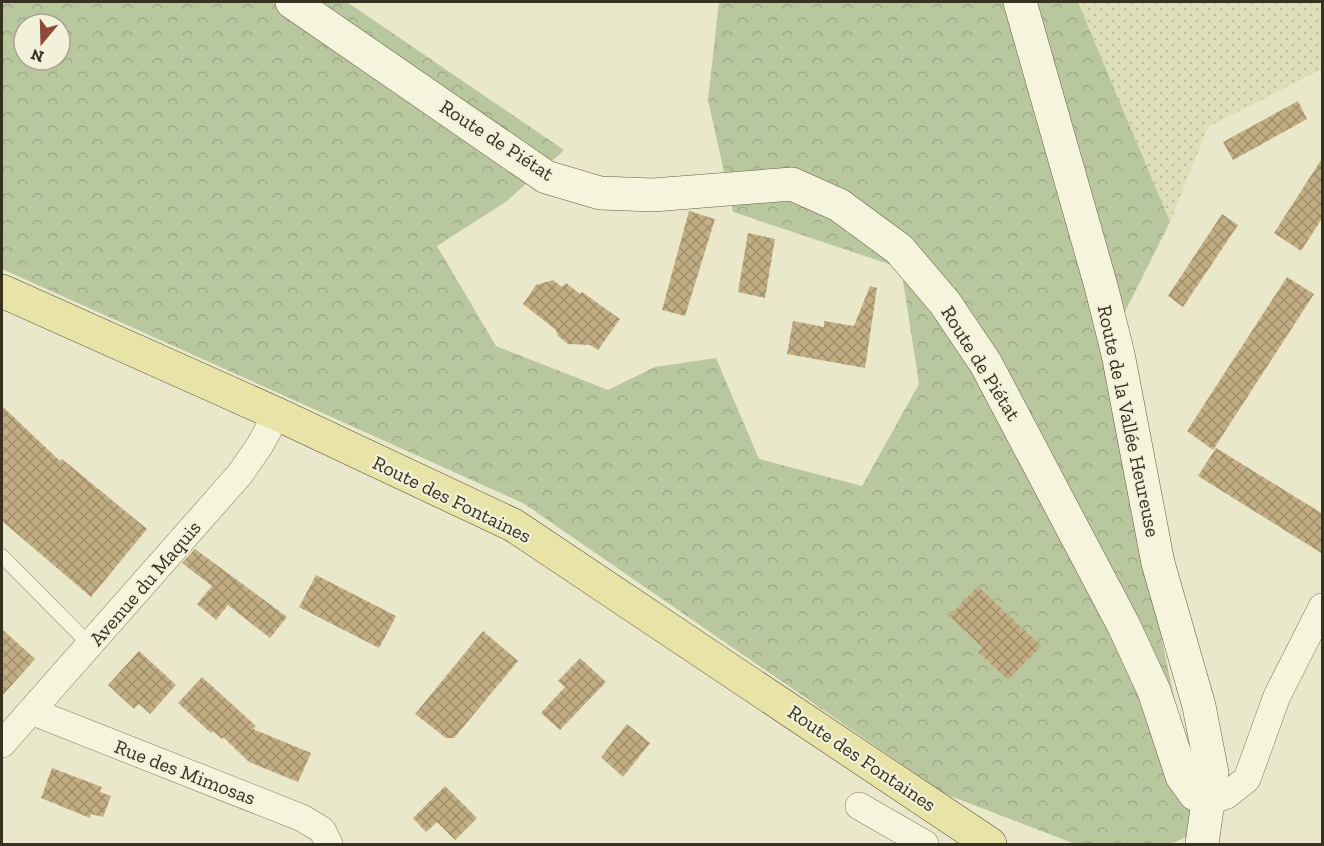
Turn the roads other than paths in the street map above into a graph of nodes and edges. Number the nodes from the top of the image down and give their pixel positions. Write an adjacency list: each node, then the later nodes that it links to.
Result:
1 (292, 2): 10 (street, Route de Piétat)
2 (1020, 2): 10 (street, Route de la Vallée Heureuse)
3 (2, 291): 4 (main road, Route des Fontaines)
4 (277, 414): 7 (street, Avenue du Maquis); 14 (main road, Route des Fontaines)
5 (2, 556): 7 (lane)
6 (1323, 607): 10 (street)
7 (91, 646): 8 (street, Avenue du Maquis)
8 (31, 711): 9 (street, Avenue du Maquis); 12 (street, Rue des Mimosas)
9 (2, 744)
10 (1210, 801): 15 (street, Route de la Vallée Heureuse)
11 (859, 807): 13 (street)
12 (329, 844)
13 (925, 844)
14 (990, 844)
15 (1202, 844)

